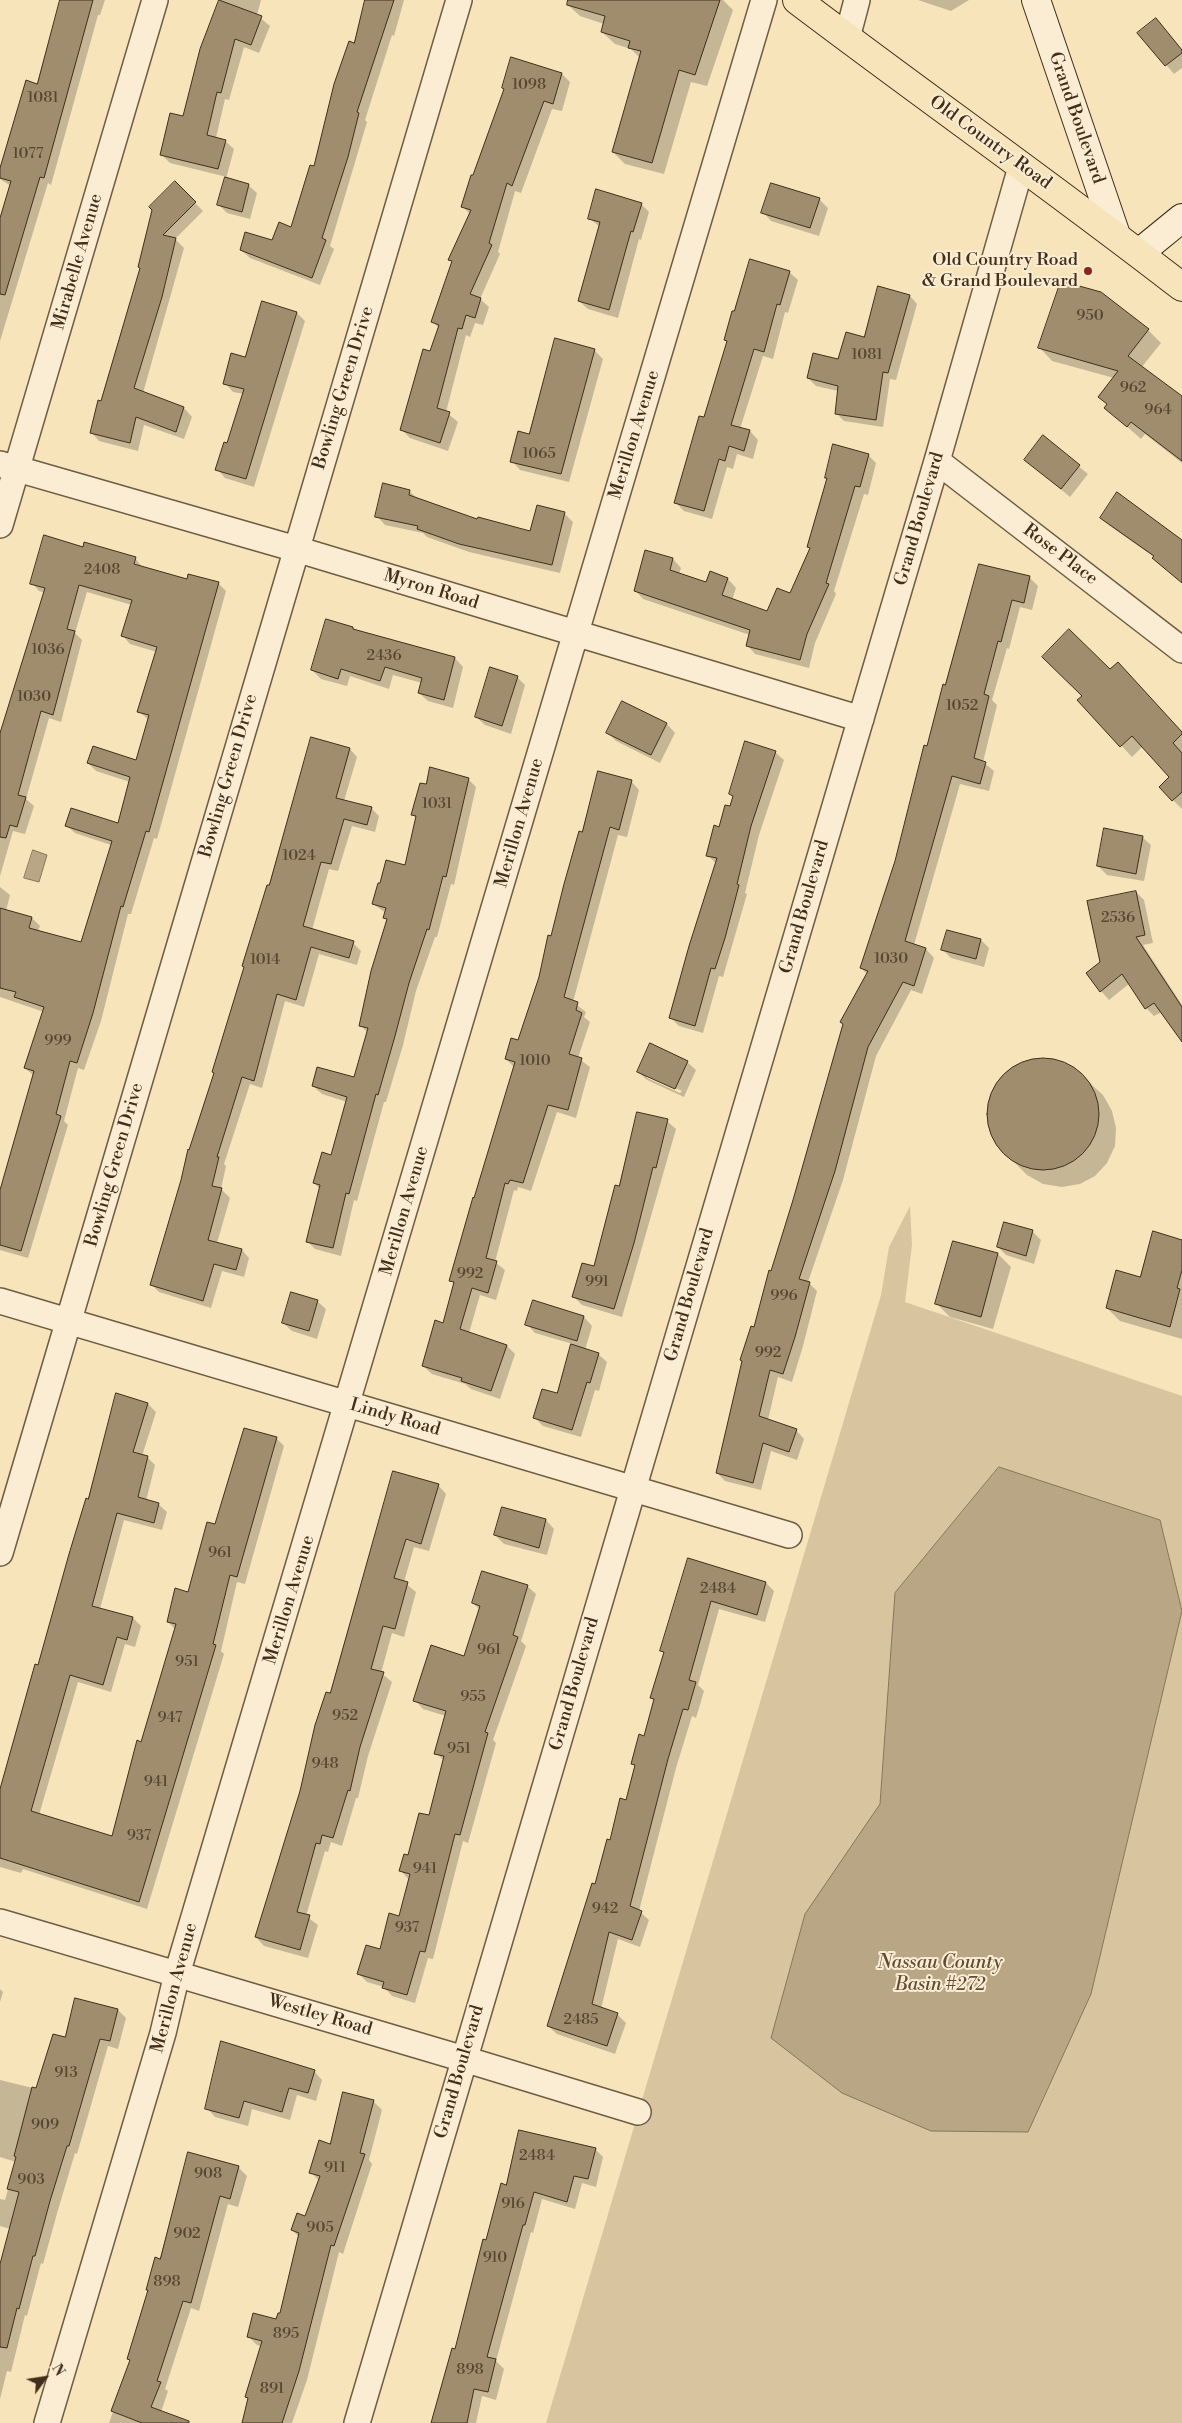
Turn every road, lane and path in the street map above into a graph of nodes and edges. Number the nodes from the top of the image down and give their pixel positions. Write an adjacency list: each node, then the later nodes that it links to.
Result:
1 (155, 0): 14 (street, Mirabelle Avenue)
2 (459, 0): 16 (street, Bowling Green Drive)
3 (764, 0): 17 (street, Merillon Avenue)
4 (797, 0): 7 (main road, Old Country Road)
5 (858, 0): 7 (street)
6 (1036, 0): 10 (street, Grand Boulevard)
7 (847, 38): 8 (main road, Old Country Road)
8 (1022, 167): 10 (main road, Old Country Road); 13 (street, Grand Boulevard)
9 (1182, 218): 11 (street)
10 (1116, 235): 11 (main road, Old Country Road)
11 (1139, 253): 12 (main road, Old Country Road)
12 (1182, 287)
13 (937, 462): 18 (street, Rose Place); 19 (street, Grand Boulevard)
14 (8, 466): 15 (street, Mirabelle Avenue); 16 (street, Myron Road)
15 (0, 525)
16 (296, 549): 17 (street, Myron Road); 21 (street, Bowling Green Drive)
17 (576, 634): 19 (street, Myron Road); 22 (street, Merillon Avenue)
18 (1182, 650)
19 (861, 719): 23 (street, Grand Boulevard)
20 (0, 1301): 21 (street, Lindy Road)
21 (69, 1321): 22 (street, Lindy Road); 25 (street, Bowling Green Drive)
22 (348, 1404): 23 (street, Lindy Road); 27 (street, Merillon Avenue)
23 (633, 1488): 24 (street, Lindy Road); 28 (street, Grand Boulevard)
24 (789, 1535)
25 (0, 1553)
26 (0, 1922): 27 (street, Westley Road)
27 (177, 1974): 28 (street, Westley Road); 30 (street, Merillon Avenue)
28 (464, 2059): 29 (street, Westley Road); 31 (street, Grand Boulevard)
29 (638, 2112)
30 (47, 2423)
31 (357, 2423)

